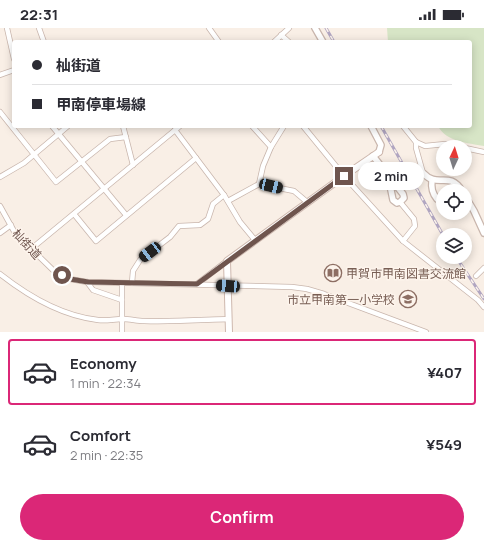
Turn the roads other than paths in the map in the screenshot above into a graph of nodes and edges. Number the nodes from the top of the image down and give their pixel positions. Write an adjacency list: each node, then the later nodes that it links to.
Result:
1 (7, 28): 12 (street)
2 (39, 28): 7 (street)
3 (209, 28): 8 (street)
4 (288, 28): 6 (street)
5 (316, 28): 11 (street)
6 (281, 35): 9 (street); 10 (street)
7 (43, 40)
8 (218, 40)
9 (276, 40)
10 (287, 40)
11 (322, 40)
12 (12, 49)
13 (12, 71): 14 (street)
14 (0, 74)
15 (0, 112): 16 (street)
16 (12, 127)
17 (13, 128): 36 (street)
18 (54, 128): 28 (street)
19 (66, 128): 28 (street)
20 (124, 128): 29 (street)
21 (178, 128): 27 (street)
22 (254, 128): 32 (street)
23 (283, 128): 32 (street)
24 (305, 128): 42 (street)
25 (372, 128): 34 (street)
26 (405, 128): 30 (street)
27 (175, 130): 38 (street); 40 (street)
28 (59, 134): 36 (street); 39 (street)
29 (126, 138): 39 (street); 40 (street)
30 (416, 142): 31 (street); 41 (street)
31 (436, 145)
32 (271, 147): 46 (street)
33 (472, 149): 35 (street)
34 (379, 152): 37 (main road)
35 (484, 152)
36 (34, 155): 39 (street); 44 (street)
37 (373, 156): 42 (main road); 43 (street)
38 (196, 158): 51 (street); 59 (street)
39 (82, 161): 50 (street)
40 (133, 166): 50 (street)
41 (423, 173): 45 (street)
42 (344, 176): 54 (main road); 64 (street)
43 (388, 176): 48 (street); 49 (street)
44 (0, 177)
45 (432, 180): 47 (street); 52 (street)
46 (259, 184): 53 (street); 54 (street)
47 (456, 184)
48 (397, 186): 49 (street); 55 (street)
49 (390, 189): 55 (street)
50 (104, 190): 58 (street); 59 (street)
51 (224, 195): 53 (street); 72 (street)
52 (436, 198)
53 (228, 201): 63 (street)
54 (307, 202): 63 (main road)
55 (400, 202): 64 (street)
56 (0, 206): 60 (street, 杣街道)
57 (472, 208): 61 (street)
58 (74, 214): 59 (street); 65 (street)
59 (126, 216)
60 (11, 225): 62 (street); 65 (street, 杣街道)
61 (484, 232)
62 (0, 233)
63 (255, 240): 66 (main road)
64 (403, 241): 76 (street)
65 (31, 249): 70 (street, 杣街道)
66 (227, 261): 73 (street); 74 (main road)
67 (484, 268): 69 (street)
68 (0, 274): 77 (street)
69 (476, 276)
70 (88, 282): 71 (street, 杣街道); 75 (street)
71 (122, 283): 72 (street, 杣街道); 75 (street)
72 (132, 283): 73 (street, 杣街道)
73 (197, 284): 74 (street, 杣街道)
74 (228, 286): 78 (main road); 81 (street, 杣街道)
75 (122, 300): 77 (street)
76 (484, 306)
77 (122, 319): 78 (street); 79 (street)
78 (229, 321): 80 (main road)
79 (122, 332)
80 (229, 332)
81 (426, 332)

